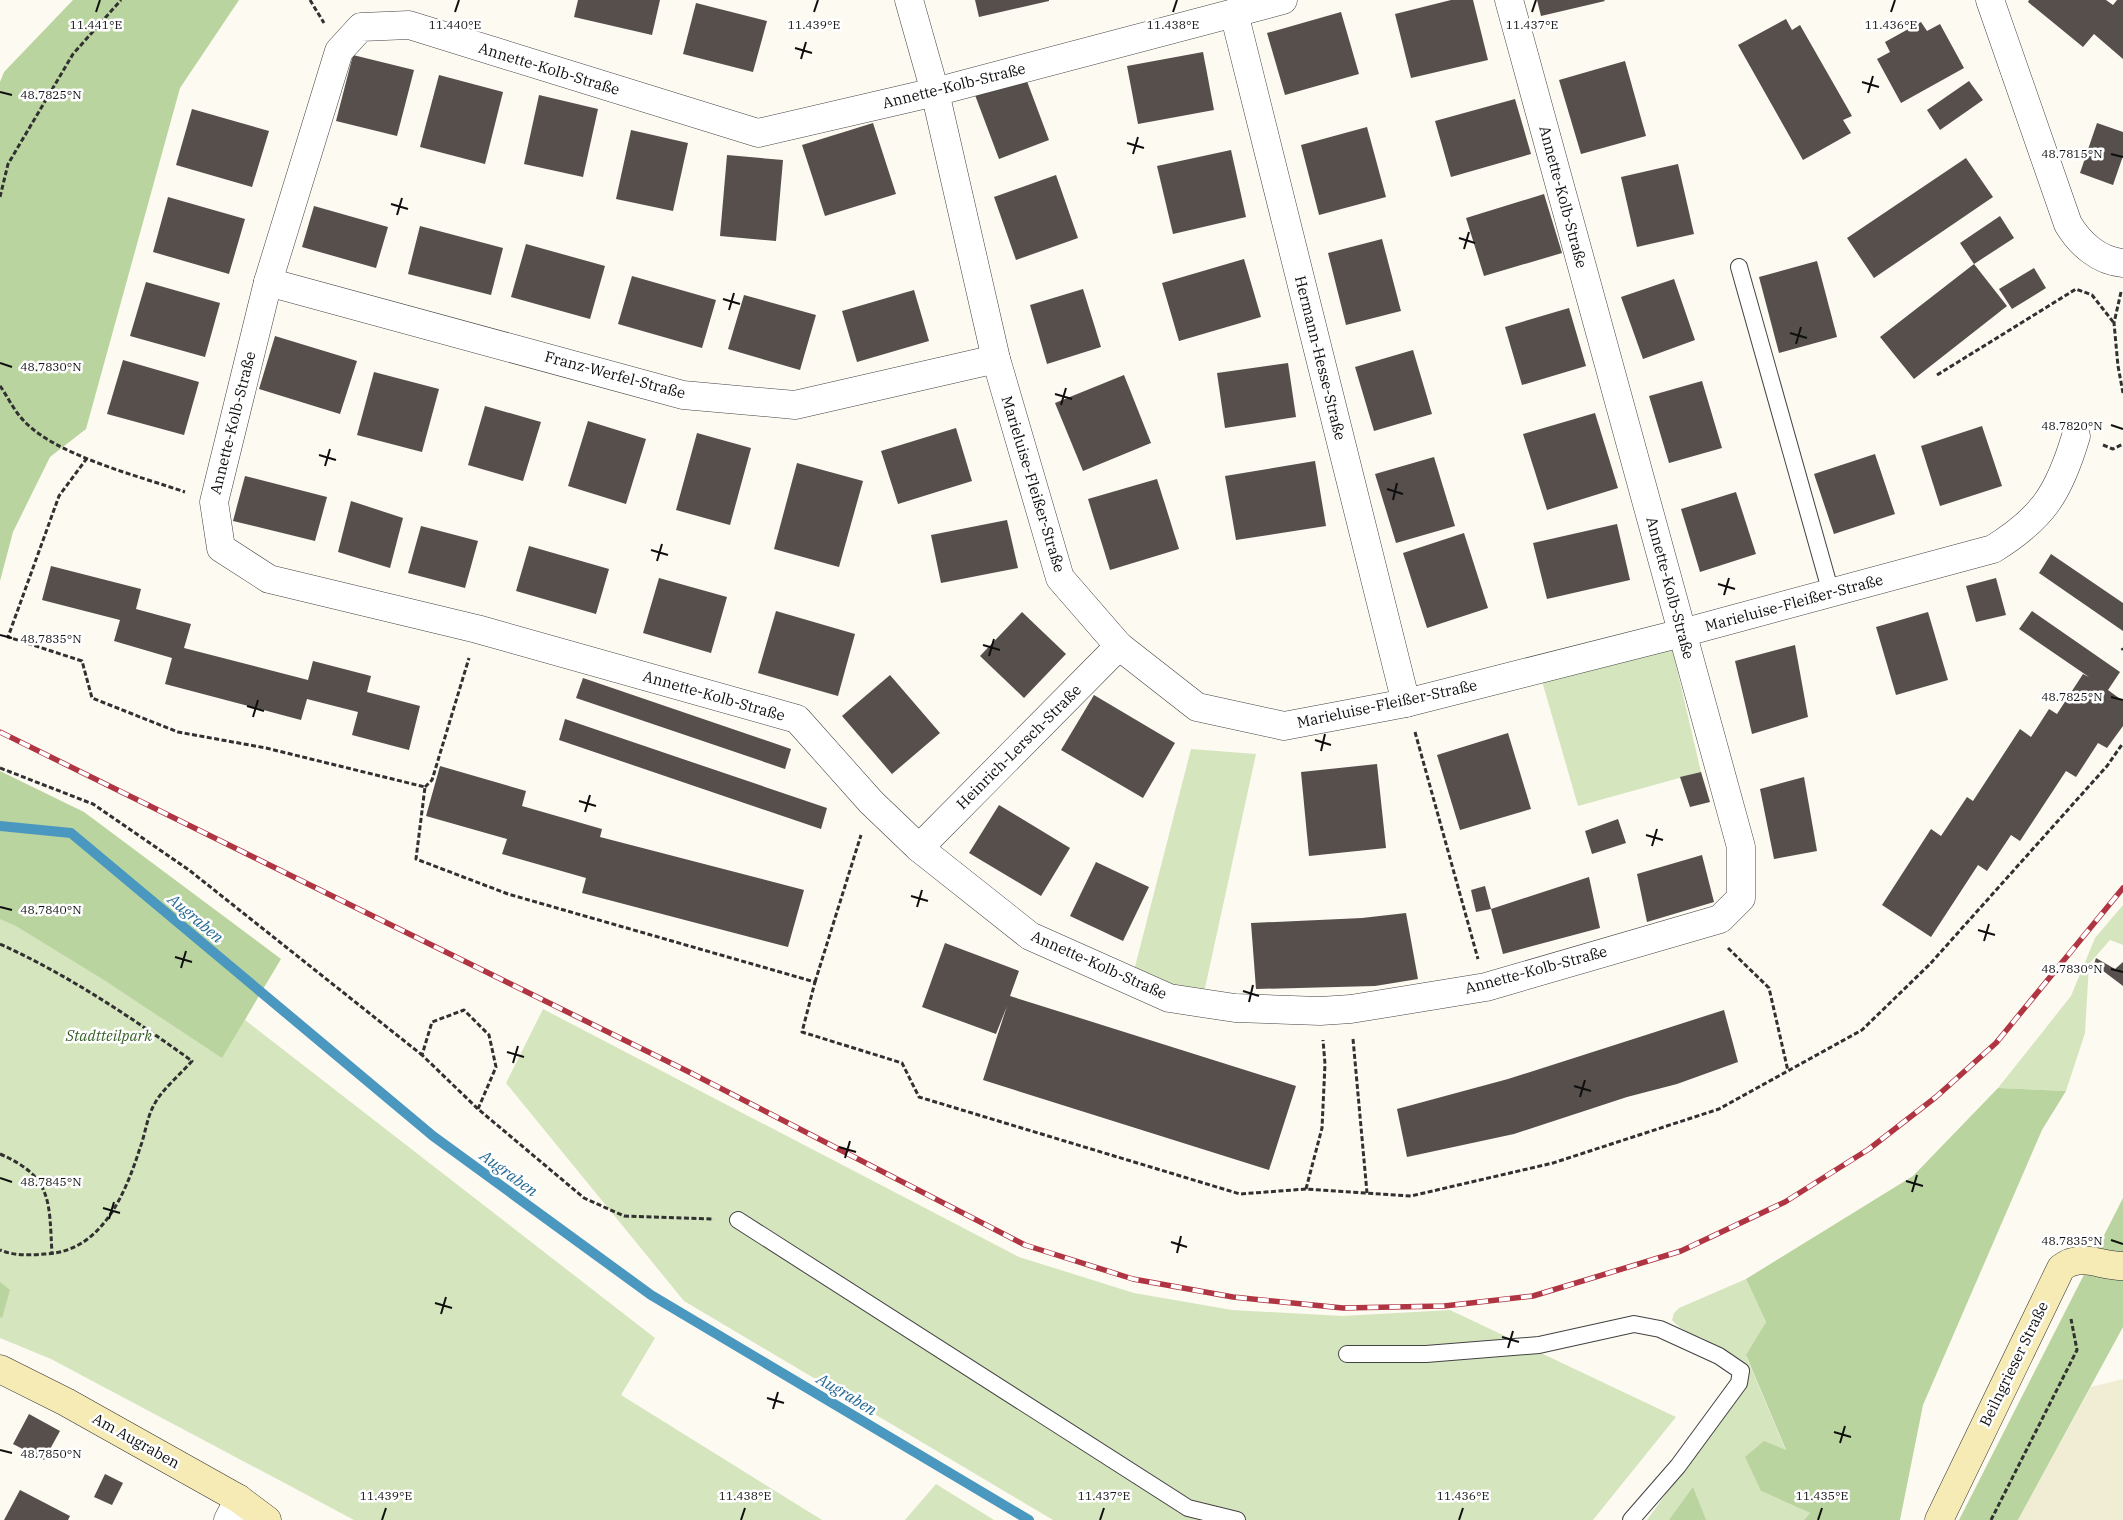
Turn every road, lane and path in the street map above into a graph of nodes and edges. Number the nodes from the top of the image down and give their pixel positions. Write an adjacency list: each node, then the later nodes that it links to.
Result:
1 (121, 0): 8 (path)
2 (909, 0): 7 (street, Marieluise-Fleißer-Straße)
3 (1282, 0): 6 (street, Annette-Kolb-Straße)
4 (1509, 0): 22 (street, Annette-Kolb-Straße)
5 (1990, 0): 9 (street)
6 (1234, 13): 7 (street, Annette-Kolb-Straße); 24 (street, Hermann-Hesse-Straße)
7 (935, 92): 11 (street, Annette-Kolb-Straße); 14 (street, Marieluise-Fleißer-Straße)
8 (0, 197)
9 (2123, 263)
10 (1738, 268): 20 (lane)
11 (268, 282): 14 (street, Franz-Werfel-Straße); 19 (street, Annette-Kolb-Straße)
12 (2121, 290): 13 (path)
13 (2114, 323): 15 (path); 17 (path)
14 (996, 359): 23 (street, Marieluise-Fleißer-Straße)
15 (1937, 375)
16 (0, 386): 19 (path)
17 (2123, 393)
18 (2076, 436): 20 (street, Marieluise-Fleißer-Straße)
19 (214, 502): 21 (street, Annette-Kolb-Straße)
20 (1831, 593): 22 (street, Marieluise-Fleißer-Straße)
21 (478, 629): 26 (path); 27 (street, Annette-Kolb-Straße)
22 (1682, 633): 24 (street, Marieluise-Fleißer-Straße); 29 (street, Annette-Kolb-Straße)
23 (1119, 646): 24 (street, Marieluise-Fleißer-Straße); 28 (street, Heinrich-Lersch-Straße)
24 (1406, 703): 32 (path)
25 (0, 768): 35 (path)
26 (425, 787)
27 (871, 802): 28 (street, Annette-Kolb-Straße); 31 (path)
28 (919, 848): 34 (street, Annette-Kolb-Straße)
29 (1720, 919): 32 (street, Annette-Kolb-Straße); 36 (path)
30 (0, 944): 43 (path)
31 (815, 982)
32 (1486, 986): 33 (street, Annette-Kolb-Straße)
33 (1351, 1009): 34 (street, Annette-Kolb-Straße); 40 (path)
34 (1320, 1011): 39 (path)
35 (422, 1055): 37 (path); 37 (path)
36 (1788, 1070)
37 (478, 1109): 41 (path)
38 (0, 1154): 43 (path)
39 (1306, 1189)
40 (1367, 1193)
41 (738, 1220): 50 (lane)
42 (0, 1250): 43 (path)
43 (52, 1254)
44 (2123, 1266): 52 (main road, Beilngrieser Straße)
45 (2076, 1350): 53 (path)
46 (1347, 1354): 51 (lane)
47 (0, 1369): 48 (main road, Am Augraben)
48 (234, 1509): 49 (main road, Am Augraben)
49 (268, 1520)
50 (1237, 1520)
51 (1631, 1520)
52 (1939, 1520)
53 (1991, 1520)

